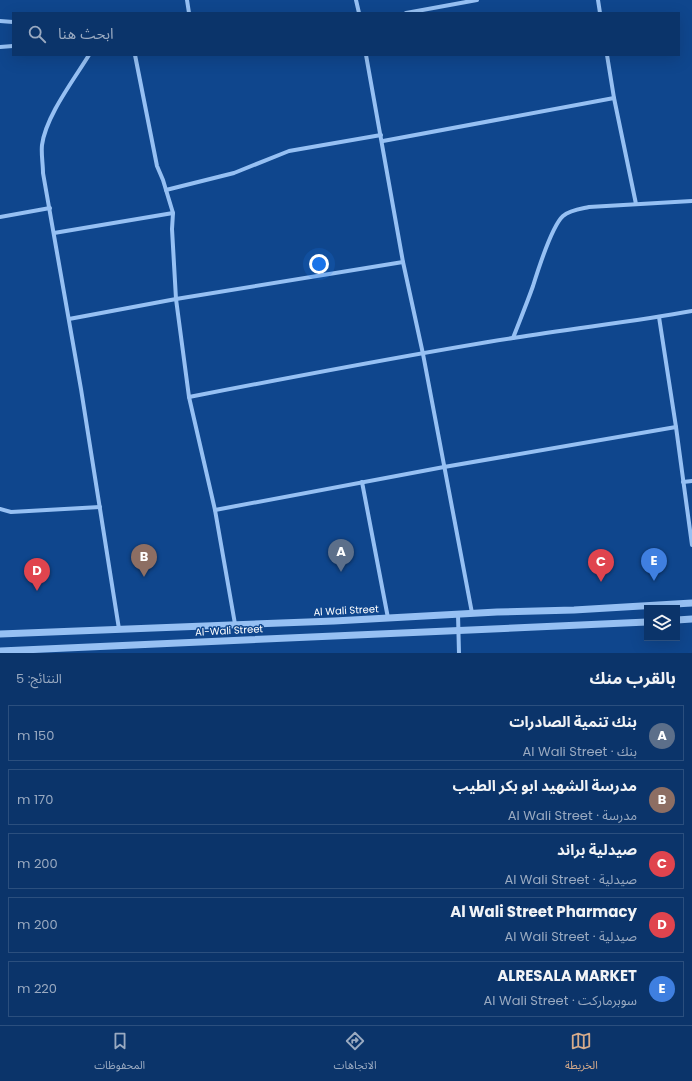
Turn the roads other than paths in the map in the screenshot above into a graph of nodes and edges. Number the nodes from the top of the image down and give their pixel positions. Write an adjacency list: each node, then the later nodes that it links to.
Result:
1 (187, 0): 5 (street)
2 (356, 0): 6 (street)
3 (477, 0): 7 (street)
4 (598, 0): 8 (street)
5 (189, 12)
6 (358, 12)
7 (411, 12)
8 (600, 12)
9 (0, 21): 10 (street)
10 (12, 22)
11 (12, 46): 12 (street)
12 (0, 47)
13 (88, 56): 23 (street)
14 (135, 56): 20 (street)
15 (366, 56): 18 (street)
16 (607, 56): 17 (street)
17 (614, 98): 19 (street); 22 (street)
18 (382, 135): 19 (street); 20 (street)
19 (383, 141): 27 (street)
20 (166, 190): 24 (street)
21 (692, 201): 22 (street)
22 (636, 204): 32 (street)
23 (50, 208): 25 (street); 26 (street)
24 (173, 213): 26 (street); 28 (street)
25 (0, 217)
26 (54, 233): 31 (street)
27 (403, 262): 28 (street); 33 (street)
28 (176, 299): 31 (street); 34 (street)
29 (692, 311): 30 (street)
30 (659, 317): 32 (street); 35 (street)
31 (69, 318): 40 (street)
32 (513, 338): 33 (street)
33 (423, 354): 34 (street); 36 (street)
34 (189, 397): 42 (street)
35 (676, 427): 36 (street); 39 (street)
36 (444, 467): 38 (street); 45 (street)
37 (692, 481): 39 (street)
38 (362, 482): 42 (street); 47 (street)
39 (684, 482): 43 (street)
40 (100, 507): 41 (street); 52 (street)
41 (0, 509)
42 (215, 510): 51 (street)
43 (692, 545)
44 (692, 603): 45 (street, Al Wali Street)
45 (472, 613): 46 (street, Al Wali Street)
46 (458, 614): 47 (street, Al Wali Street); 53 (street)
47 (388, 618): 51 (street, Al Wali Street)
48 (680, 620): 49 (street)
49 (692, 620)
50 (644, 622): 53 (street)
51 (235, 624): 52 (street, Al Wali Street)
52 (119, 629): 54 (street, Al Wali Street)
53 (458, 629): 55 (street, Al-Wali Street); 57 (street)
54 (0, 634)
55 (121, 649): 56 (street, Al-Wali Street)
56 (2, 651)
57 (459, 653)

